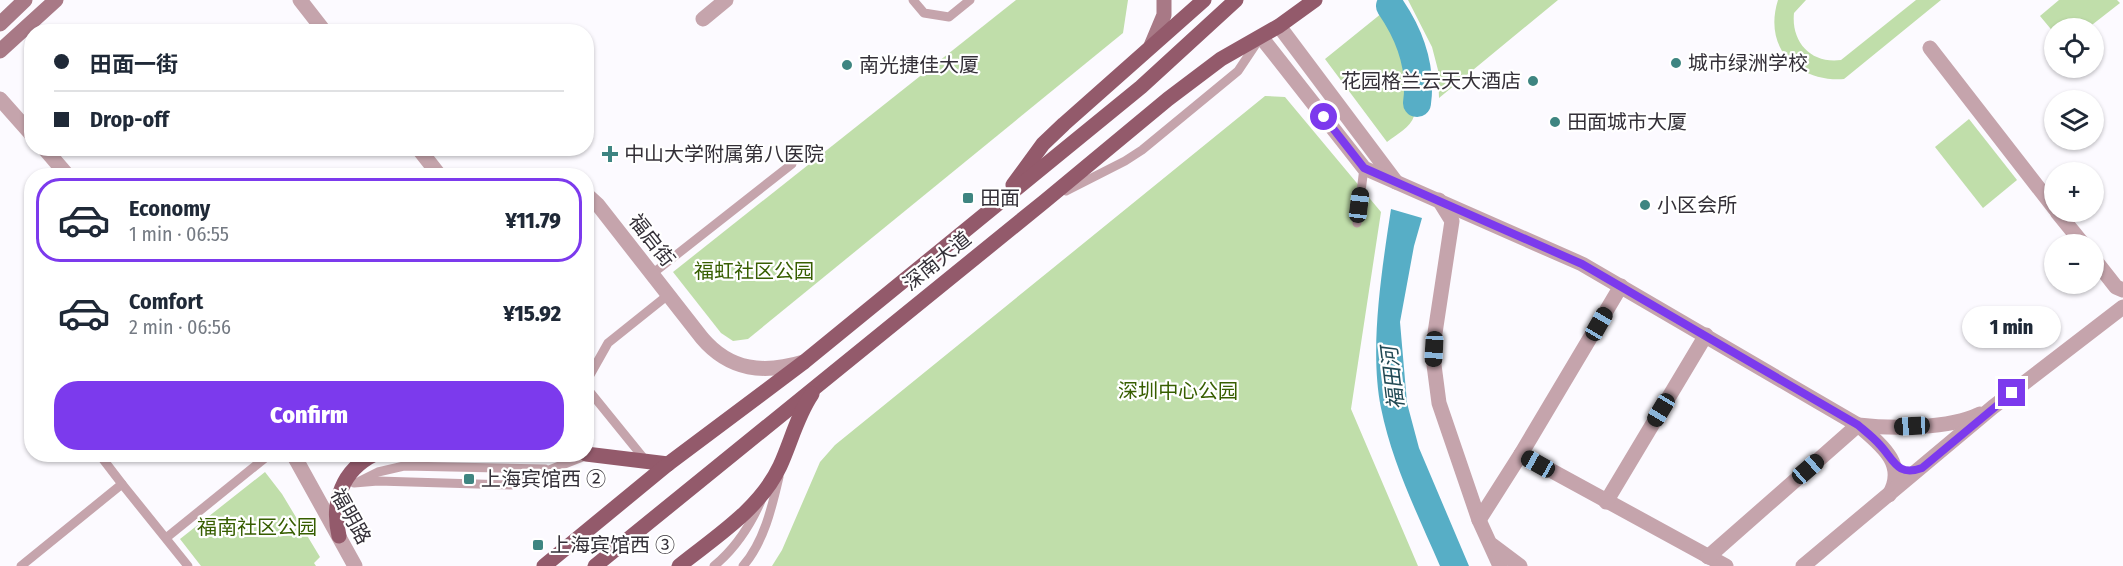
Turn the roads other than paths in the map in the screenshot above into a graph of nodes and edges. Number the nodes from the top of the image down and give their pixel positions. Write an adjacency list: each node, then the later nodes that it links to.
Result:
1 (25, 0): 12 (main road)
2 (56, 0): 13 (main road)
3 (300, 0): 14 (street)
4 (726, 0): 11 (street)
5 (913, 0): 6 (lane)
6 (970, 0)
7 (1164, 0): 18 (main road)
8 (1204, 0): 18 (main road)
9 (1236, 0): 31 (main road, 深南大道)
10 (1315, 0): 15 (main road, 深南大道)
11 (703, 18)
12 (0, 24)
13 (30, 24)
14 (319, 24)
15 (1279, 26): 17 (main road, 深南大道); 29 (street)
16 (24, 29): 20 (main road)
17 (1261, 37): 28 (street); 34 (main road, 深南大道); 34 (lane)
18 (1151, 46): 31 (main road)
19 (1930, 48): 30 (street)
20 (0, 51)
21 (0, 99): 22 (street)
22 (24, 126)
23 (51, 156): 26 (street)
24 (424, 156): 27 (street)
25 (792, 164): 39 (lane)
26 (61, 168)
27 (434, 168)
28 (1364, 168): 29 (street); 36 (lane)
29 (1396, 182): 32 (street)
30 (2044, 195)
31 (1004, 198): 45 (main road, 深南大道)
32 (1439, 200): 40 (street); 71 (street)
33 (594, 201): 39 (street, 福启街)
34 (1045, 201): 47 (main road, 深南大道)
35 (2066, 222): 37 (street)
36 (1357, 223)
37 (2075, 234)
38 (2104, 272): 41 (street)
39 (652, 274): 42 (street, 福启街)
40 (1621, 286): 44 (street); 52 (street)
41 (2123, 291)
42 (668, 295): 45 (street, 福启街); 46 (lane)
43 (2123, 307): 49 (street)
44 (1706, 336): 50 (street); 70 (street)
45 (804, 362): 61 (main road, 深南大道)
46 (594, 368)
47 (824, 380): 63 (main road); 80 (main road, 深南大道)
48 (594, 397): 54 (lane)
49 (1993, 407): 51 (street); 62 (street)
50 (1858, 425): 51 (street); 55 (street); 75 (street)
51 (1912, 426): 55 (street); 62 (street)
52 (1521, 454): 70 (street); 71 (street)
53 (594, 455): 54 (main road)
54 (646, 461): 61 (main road)
55 (1892, 461): 62 (street); 69 (street)
56 (105, 462): 67 (lane)
57 (260, 462): 73 (lane)
58 (297, 462): 72 (street, 福明路)
59 (364, 462): 68 (main road)
60 (569, 462): 64 (lane)
61 (668, 464): 79 (main road, 深南大道)
62 (1927, 464): 69 (street)
63 (781, 465): 66 (main road); 83 (lane)
64 (550, 470): 65 (lane); 65 (lane)
65 (354, 483): 68 (lane)
66 (770, 483): 81 (main road); 82 (lane)
67 (122, 484): 73 (lane); 76 (lane)
68 (338, 495): 72 (main road)
69 (1890, 495): 87 (street)
70 (1606, 502): 75 (street)
71 (1479, 520): 74 (street)
72 (339, 536): 78 (street, 福明路)
73 (166, 538): 77 (lane)
74 (1490, 543): 84 (street); 85 (street)
75 (1708, 556): 86 (street)
76 (21, 566)
77 (188, 566)
78 (355, 566)
79 (544, 566)
80 (595, 566)
81 (679, 566)
82 (714, 566)
83 (743, 566)
84 (1500, 566)
85 (1520, 566)
86 (1726, 566)
87 (1803, 566)

